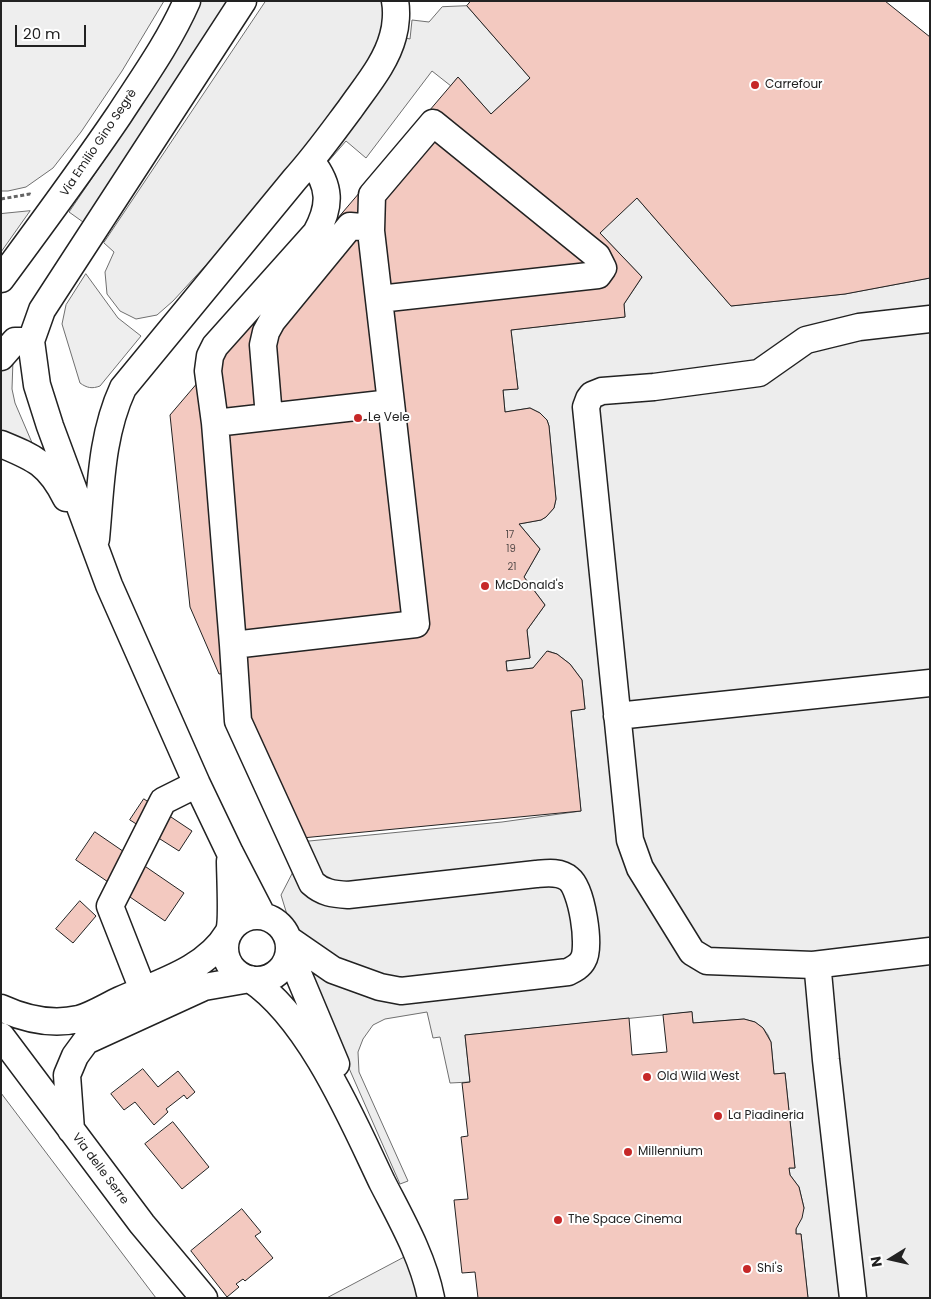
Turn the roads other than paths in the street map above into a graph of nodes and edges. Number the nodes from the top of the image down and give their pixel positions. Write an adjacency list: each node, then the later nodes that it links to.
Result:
1 (187, 1): 6 (street, Via Emilio Gino Segrè)
2 (243, 1): 9 (street)
3 (395, 1): 4 (street)
4 (311, 161): 13 (street); 15 (street)
5 (371, 231): 7 (street); 7 (street); 12 (street)
6 (1, 279)
7 (379, 299): 11 (street)
8 (930, 319): 18 (street)
9 (31, 341): 10 (street); 15 (street)
10 (1, 357)
11 (392, 403): 12 (street); 16 (street)
12 (269, 417): 13 (street)
13 (214, 423): 16 (street)
14 (1, 444): 15 (street)
15 (96, 544): 19 (street)
16 (233, 645): 23 (street)
17 (930, 683): 18 (street)
18 (617, 716): 25 (street)
19 (197, 784): 20 (street); 27 (street)
20 (230, 853): 21 (street); 22 (street)
21 (262, 915): 22 (street); 23 (street)
22 (229, 931): 26 (street); 27 (street)
23 (288, 946): 26 (street); 31 (street)
24 (930, 951): 25 (street)
25 (813, 964): 36 (street)
26 (250, 979): 31 (street); 32 (street)
27 (144, 990): 28 (street)
28 (1, 1008)
29 (1, 1036): 32 (street, Via delle Serre)
30 (1, 1062): 33 (street, Via delle Serre)
31 (343, 1101): 35 (street)
32 (71, 1130): 34 (street, Via delle Serre)
33 (180, 1298)
34 (204, 1298)
35 (432, 1298)
36 (853, 1298)

